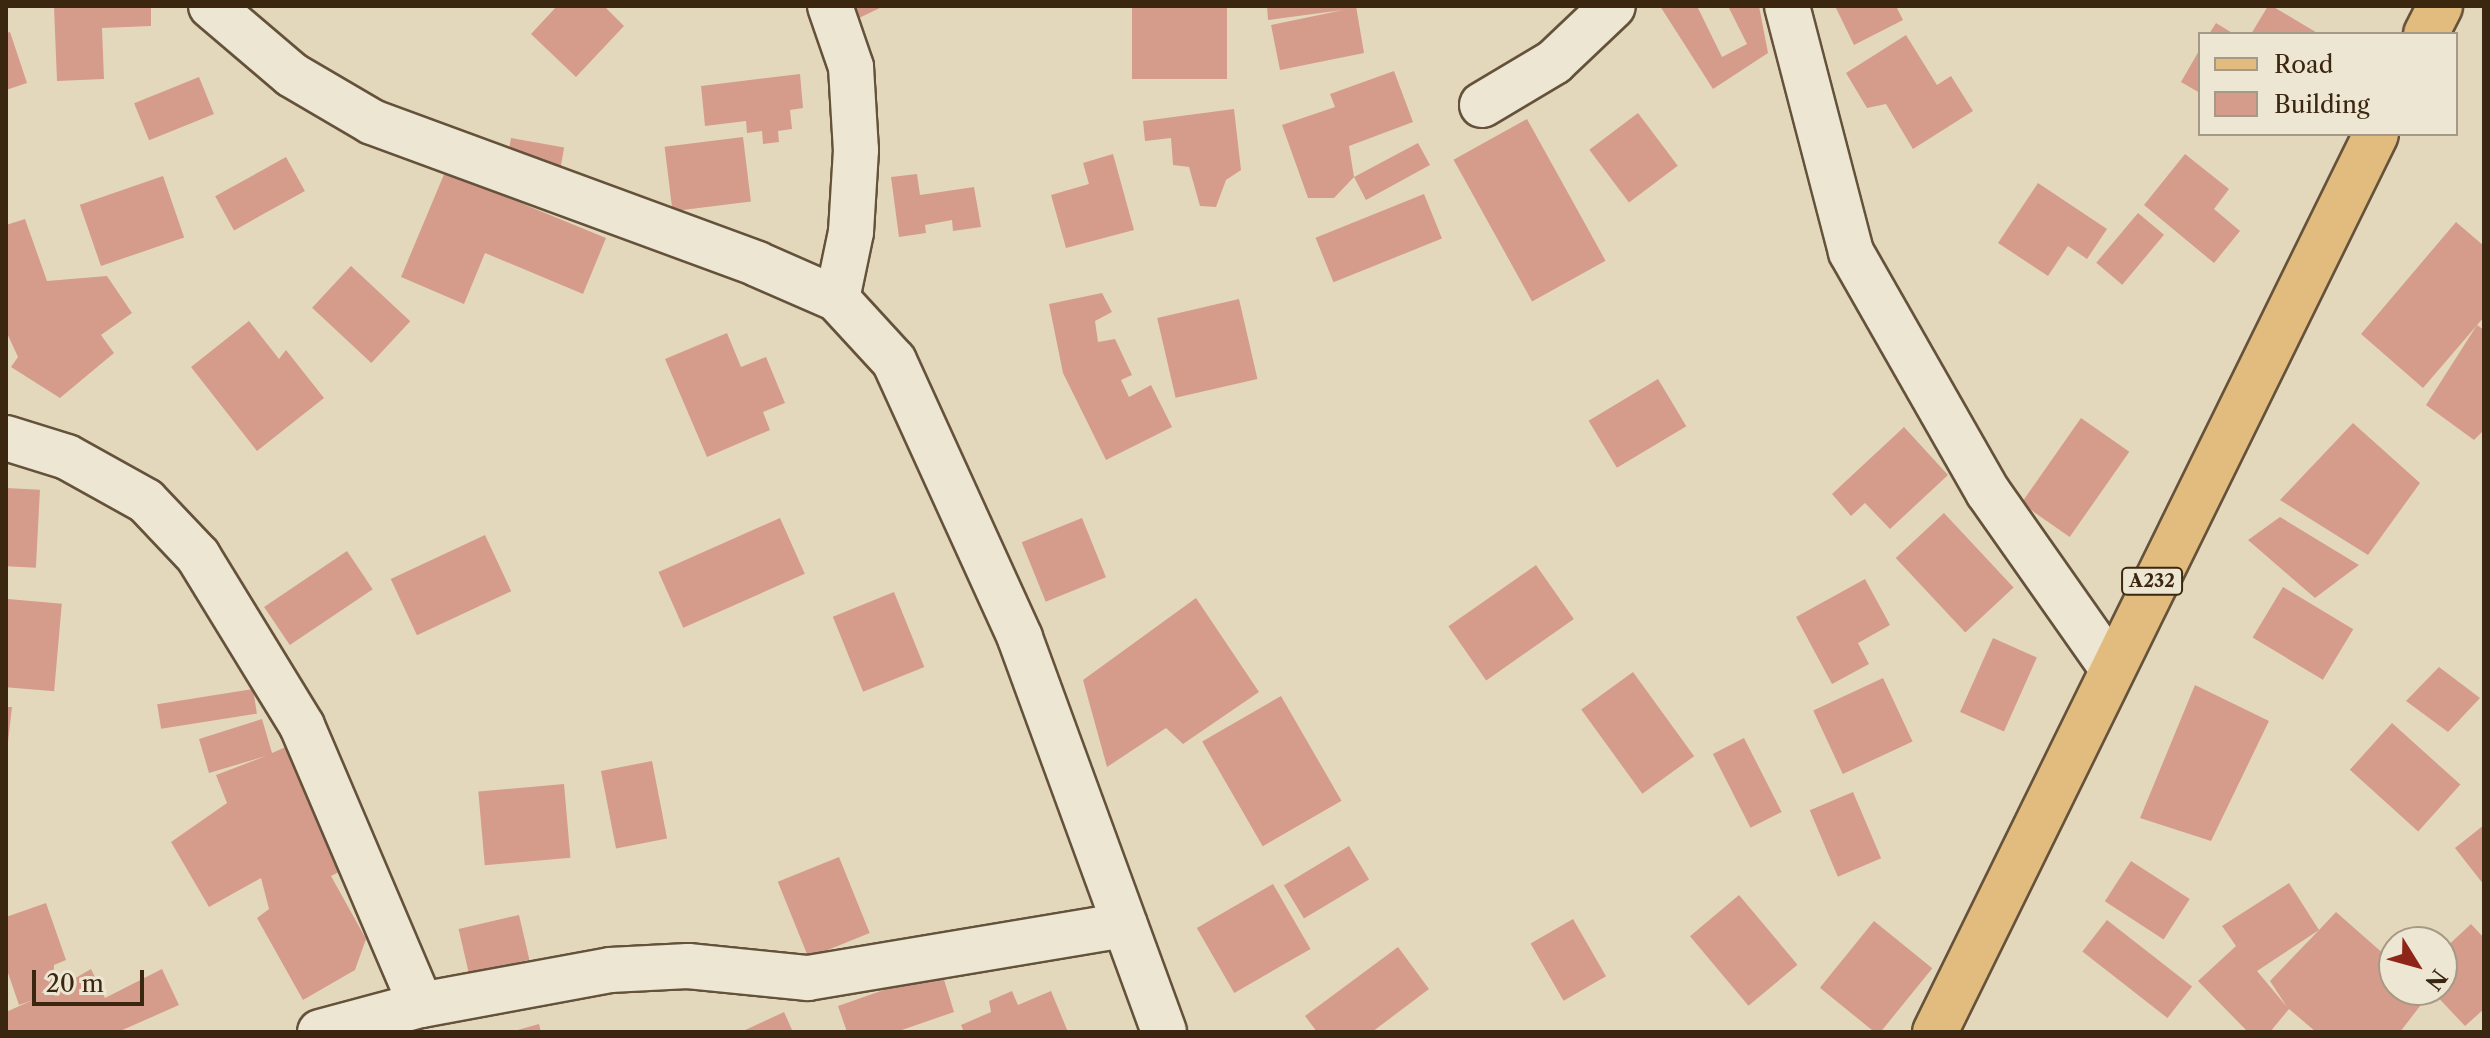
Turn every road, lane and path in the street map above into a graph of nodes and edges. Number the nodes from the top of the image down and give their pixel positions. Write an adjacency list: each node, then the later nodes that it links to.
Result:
1 (211, 6): 9 (street)
2 (830, 6): 9 (street)
3 (1613, 6): 7 (street)
4 (1787, 6): 11 (street)
5 (2440, 6): 6 (main road)
6 (2427, 32)
7 (1482, 105)
8 (2375, 136): 11 (main road, A232)
9 (837, 299): 12 (street)
10 (6, 438): 13 (street)
11 (2111, 667): 16 (main road, A232)
12 (1125, 925): 13 (street); 15 (street)
13 (421, 1005): 14 (street)
14 (320, 1032)
15 (1164, 1032)
16 (1935, 1032)

